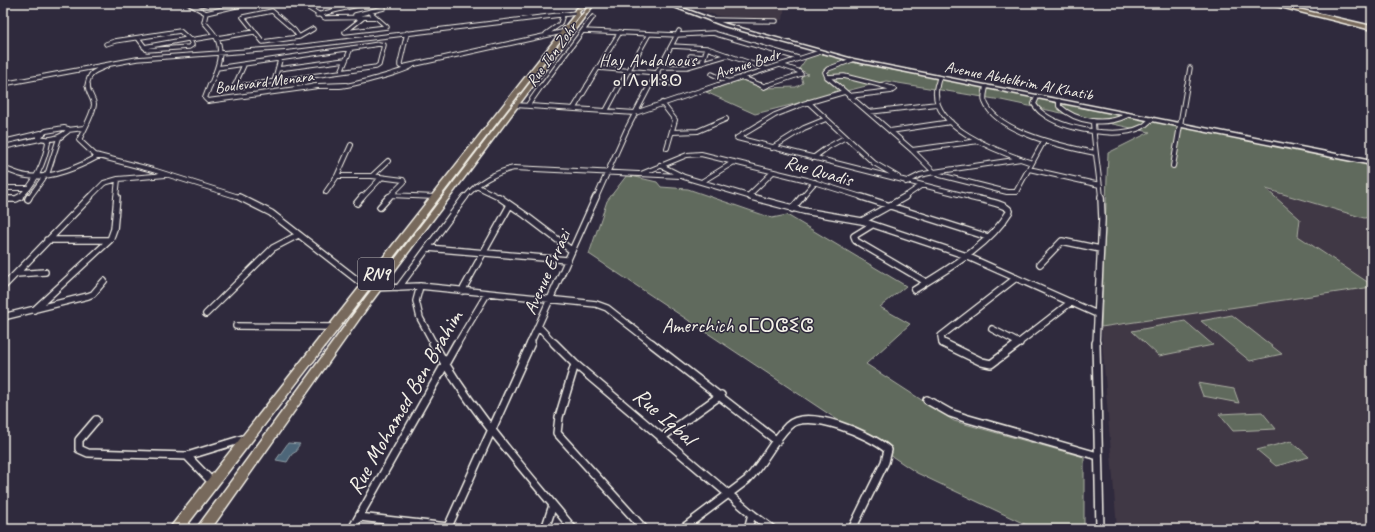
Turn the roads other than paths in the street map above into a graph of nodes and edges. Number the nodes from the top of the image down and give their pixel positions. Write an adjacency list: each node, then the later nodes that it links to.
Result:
1 (188, 3): 12 (street)
2 (208, 3): 12 (street)
3 (249, 3): 18 (street)
4 (300, 3): 13 (street)
5 (328, 3): 13 (street)
6 (365, 3): 19 (street)
7 (586, 3): 17 (main road, RN9)
8 (593, 3): 17 (main road, RN9)
9 (666, 3): 15 (street, Avenue Abdelkrim Al Khatib)
10 (686, 3): 15 (street)
11 (1266, 3): 27 (main road)
12 (194, 6): 18 (street)
13 (309, 8): 19 (street)
14 (384, 8): 16 (street)
15 (681, 8): 25 (street, Avenue Abdelkrim Al Khatib)
16 (370, 12): 22 (street); 24 (street)
17 (581, 12): 20 (street); 31 (main road, RN9); 91 (main road, RN9)
18 (206, 13): 37 (street, Boulevard Menara)
19 (318, 15): 24 (street)
20 (563, 15): 33 (street); 36 (street)
21 (364, 17): 22 (street); 22 (street); 24 (street)
22 (376, 17)
23 (592, 17): 29 (street, Rue Ibn Zohr)
24 (344, 18)
25 (711, 20): 26 (street); 48 (street, Avenue Abdelkrim Al Khatib)
26 (776, 21)
27 (1372, 28)
28 (313, 29): 38 (street)
29 (583, 30): 32 (street); 92 (street, Rue Ibn Zohr)
30 (254, 32): 37 (street); 38 (street); 38 (street)
31 (562, 32): 36 (street); 159 (main road, RN9)
32 (620, 32): 35 (street); 66 (street)
33 (406, 33): 41 (street); 61 (street)
34 (678, 33): 35 (street); 43 (street, Avenue Errazi); 54 (street)
35 (649, 34): 70 (street)
36 (547, 36): 61 (street)
37 (216, 37): 40 (street); 49 (street, Boulevard Menara)
38 (299, 37)
39 (138, 38): 40 (street); 42 (street); 44 (street)
40 (189, 40): 44 (street); 44 (street)
41 (328, 43): 47 (street); 49 (street)
42 (106, 44)
43 (672, 46): 46 (street); 64 (street, Avenue Errazi)
44 (144, 47)
45 (351, 48): 47 (street); 56 (street); 71 (street)
46 (707, 48): 51 (street); 53 (street)
47 (327, 51): 50 (street)
48 (820, 52): 54 (street, Avenue Badr); 57 (street, Avenue Abdelkrim Al Khatib)
49 (221, 53): 63 (street); 65 (street, Boulevard Menara)
50 (314, 53): 55 (street); 59 (street)
51 (728, 55): 58 (street); 69 (street)
52 (690, 56): 53 (street)
53 (704, 57): 58 (street)
54 (798, 58): 62 (street, Avenue Badr)
55 (280, 60): 60 (street); 68 (street)
56 (345, 60): 59 (street); 71 (street)
57 (852, 60): 75 (street); 76 (street, Avenue Abdelkrim Al Khatib)
58 (702, 63): 64 (street)
59 (310, 64): 68 (street)
60 (244, 65): 65 (street); 77 (street)
61 (413, 65): 65 (street, Boulevard Menara)
62 (780, 65): 69 (street, Avenue Badr); 74 (street)
63 (107, 66): 80 (street); 107 (street)
64 (661, 67): 72 (street, Avenue Errazi)
65 (217, 68)
66 (598, 68): 70 (street); 95 (street)
67 (1190, 68): 106 (street)
68 (278, 69): 77 (street)
69 (767, 69): 74 (street, Avenue Badr)
70 (629, 71): 72 (street); 96 (street)
71 (341, 72): 77 (street)
72 (658, 73): 78 (street, Avenue Errazi)
73 (712, 74): 79 (street)
74 (741, 77): 79 (street, Avenue Badr)
75 (827, 77): 83 (street); 84 (street)
76 (939, 78): 82 (street, Avenue Abdelkrim Al Khatib); 90 (street)
77 (274, 82)
78 (653, 82): 81 (street); 88 (street, Avenue Errazi)
79 (729, 82): 89 (street, Avenue Badr)
80 (3, 84)
81 (676, 84)
82 (986, 87): 85 (street, Avenue Abdelkrim Al Khatib); 117 (street)
83 (844, 92): 84 (street); 87 (street)
84 (849, 96): 97 (street)
85 (1037, 97): 86 (street, Avenue Abdelkrim Al Khatib); 109 (street)
86 (1059, 101): 99 (street, Avenue Abdelkrim Al Khatib); 104 (street)
87 (808, 102): 101 (street); 122 (street)
88 (642, 103): 93 (street); 98 (street, Avenue Errazi)
89 (662, 103): 93 (street, Avenue Badr); 111 (street)
90 (937, 104): 97 (street); 105 (street)
91 (515, 105): 92 (street); 188 (main road, RN9)
92 (528, 105): 95 (street)
93 (654, 106): 98 (street, Avenue Badr)
94 (1372, 106): 102 (street)
95 (574, 108): 96 (street)
96 (606, 111): 98 (street)
97 (869, 112): 110 (street)
98 (635, 113): 138 (street, Avenue Errazi)
99 (1128, 115): 103 (street, Avenue Abdelkrim Al Khatib); 104 (street)
100 (726, 119): 111 (street)
101 (826, 119): 114 (street); 122 (street)
102 (1372, 119)
103 (1152, 120): 106 (street, Avenue Abdelkrim Al Khatib); 109 (street)
104 (1093, 121): 109 (street)
105 (951, 122): 110 (street); 116 (street)
106 (1180, 125): 131 (street, Avenue Abdelkrim Al Khatib); 133 (street)
107 (84, 128): 108 (street); 125 (street)
108 (68, 130): 112 (street); 113 (street)
109 (1093, 130): 124 (street)
110 (890, 131): 123 (street)
111 (672, 132): 121 (street)
112 (41, 133): 115 (street); 118 (street)
113 (63, 135): 115 (street); 139 (street)
114 (846, 137): 126 (street); 150 (street)
115 (43, 139): 120 (street); 141 (street)
116 (979, 141): 123 (street); 127 (street)
117 (1044, 141): 124 (street); 130 (street)
118 (3, 142)
119 (351, 145): 143 (street)
120 (3, 147)
121 (667, 148)
122 (772, 148): 126 (street)
123 (912, 150): 137 (street)
124 (1095, 153): 152 (street)
125 (99, 156): 139 (street); 142 (street)
126 (813, 158): 150 (street)
127 (1021, 159): 130 (street); 137 (street)
128 (388, 161): 144 (street)
129 (734, 162): 132 (street, Rue Quadis); 136 (street, Rue Quadis); 148 (street)
130 (1032, 163): 135 (street)
131 (1372, 163)
132 (660, 166): 140 (street, Rue Quadis); 145 (street)
133 (1172, 166)
134 (3, 168): 141 (street)
135 (1029, 169): 137 (street); 152 (street)
136 (773, 172): 149 (street, Rue Quadis); 158 (street)
137 (934, 172): 150 (street)
138 (607, 173): 140 (street); 153 (street); 175 (street, Avenue Errazi)
139 (46, 174): 141 (street); 161 (street)
140 (641, 174): 145 (street)
141 (36, 175): 155 (street)
142 (166, 175): 147 (street); 169 (street)
143 (337, 176): 144 (street); 156 (street)
144 (372, 176): 146 (street)
145 (684, 176): 148 (street)
146 (381, 178): 157 (street); 162 (street)
147 (118, 179): 171 (street); 172 (street)
148 (703, 181): 158 (street)
149 (815, 182): 164 (street, Rue Quadis); 166 (street)
150 (906, 182): 151 (street)
151 (922, 185): 164 (street); 170 (street)
152 (1100, 185): 174 (street)
153 (476, 186): 163 (street); 173 (street)
154 (3, 188): 155 (street)
155 (27, 188): 160 (street)
156 (326, 192)
157 (391, 195): 159 (street); 165 (street)
158 (748, 196): 166 (street)
159 (435, 197): 185 (main road, RN9)
160 (3, 199)
161 (28, 199)
162 (357, 203)
163 (510, 205): 175 (street); 176 (street)
164 (890, 206): 167 (street); 170 (street, Rue Quadis)
165 (380, 207)
166 (792, 209): 167 (street)
167 (862, 221): 168 (street)
168 (872, 225): 177 (street); 184 (street)
169 (298, 235): 185 (street); 196 (street)
170 (988, 237): 177 (street)
171 (47, 240): 172 (street); 181 (street)
172 (110, 240): 195 (street)
173 (428, 248): 176 (street); 189 (street)
174 (1100, 248): 179 (street); 197 (street)
175 (571, 250): 178 (street, Avenue Errazi)
176 (483, 253): 178 (street); 191 (street)
177 (964, 255): 182 (street); 184 (street)
178 (567, 260): 193 (street, Avenue Errazi)
179 (1040, 264)
180 (45, 272): 181 (street)
181 (16, 274): 187 (street)
182 (1016, 278): 194 (street); 203 (street)
183 (104, 281): 195 (street)
184 (926, 282): 190 (street)
185 (365, 286): 188 (street); 201 (main road, RN9)
186 (420, 286): 189 (street); 191 (street); 204 (street)
187 (3, 287)
188 (377, 288): 189 (street); 222 (main road, RN9)
189 (399, 288)
190 (914, 290)
191 (462, 291): 192 (street)
192 (487, 294): 193 (street); 204 (street, Rue Mohamed Ben Brahim)
193 (549, 299): 200 (street, Avenue Errazi); 206 (street)
194 (1071, 302): 197 (street); 203 (street)
195 (34, 310): 198 (street)
196 (206, 314)
197 (1097, 314): 214 (street)
198 (3, 317)
199 (236, 326): 201 (street)
200 (538, 326): 205 (street, Rue Iqbal); 209 (street, Avenue Errazi)
201 (334, 327): 210 (main road, RN9)
202 (992, 329): 203 (street)
203 (1017, 342)
204 (445, 364): 209 (street); 219 (street, Rue Mohamed Ben Brahim)
205 (576, 364): 211 (street, Rue Iqbal); 226 (street)
206 (721, 395): 211 (street); 212 (street)
207 (927, 400): 214 (street)
208 (96, 420): 213 (street)
209 (491, 428): 217 (street); 220 (street, Avenue Errazi)
210 (248, 437): 213 (street); 215 (main road, RN9)
211 (661, 438): 216 (street, Rue Iqbal)
212 (777, 441): 216 (street); 230 (street)
213 (187, 456): 215 (street)
214 (1098, 456): 231 (street)
215 (212, 482): 221 (main road, RN9)
216 (728, 495): 218 (street, Rue Iqbal); 227 (street)
217 (553, 505): 224 (street); 225 (street)
218 (752, 514): 228 (street); 229 (street, Rue Iqbal)
219 (359, 517): 220 (street); 223 (street, Rue Mohamed Ben Brahim)
220 (447, 528)
221 (176, 529)
222 (203, 529)
223 (352, 529)
224 (545, 529)
225 (573, 529)
226 (644, 529)
227 (682, 529)
228 (748, 529)
229 (772, 529)
230 (852, 529)
231 (1100, 529)

